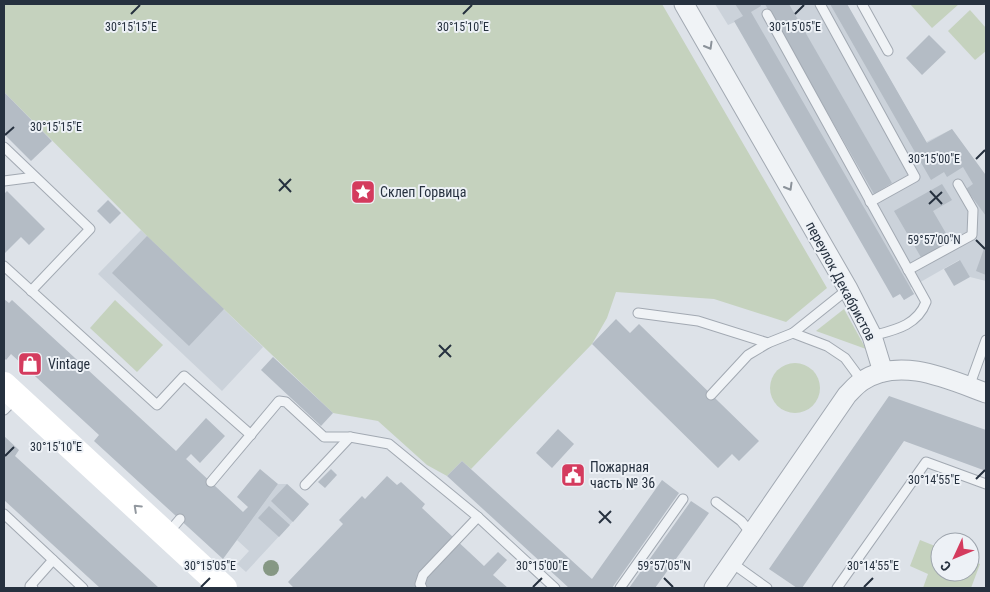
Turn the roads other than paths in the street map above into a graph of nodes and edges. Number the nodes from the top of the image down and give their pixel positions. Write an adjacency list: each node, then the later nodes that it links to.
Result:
1 (684, 4): 13 (street, переулок Декабристов, one-way to 13)
2 (820, 4): 10 (lane)
3 (862, 4): 5 (lane)
4 (767, 14): 10 (lane)
5 (888, 51)
6 (4, 147): 7 (lane)
7 (35, 177): 8 (lane); 14 (lane)
8 (4, 181)
9 (958, 184): 12 (lane)
10 (870, 202): 12 (lane)
11 (4, 266): 14 (lane)
12 (908, 270): 17 (lane)
13 (848, 289): 16 (lane); 17 (street, переулок Декабристов)
14 (31, 291): 25 (lane)
15 (638, 313): 19 (lane)
16 (793, 333): 19 (lane); 21 (lane)
17 (872, 336): 20 (street, переулок Декабристов)
18 (986, 340): 22 (lane)
19 (768, 343): 23 (lane)
20 (883, 372): 21 (street); 22 (street)
21 (862, 381): 34 (street)
22 (978, 390)
23 (711, 395)
24 (6, 402): 39 (street); 40 (street, one-way to 24)
25 (251, 435): 26 (lane); 27 (lane)
26 (350, 437): 29 (lane); 33 (lane)
27 (211, 482)
28 (986, 484): 46 (lane)
29 (305, 485)
30 (683, 499): 43 (lane)
31 (716, 502): 34 (lane)
32 (4, 514): 35 (lane)
33 (478, 517): 41 (lane); 42 (lane)
34 (752, 533): 36 (street)
35 (53, 560): 37 (lane); 38 (lane)
36 (732, 563): 44 (street); 45 (lane)
37 (33, 588)
38 (83, 588)
39 (200, 588)
40 (224, 588)
41 (422, 588)
42 (555, 588)
43 (620, 588)
44 (714, 588)
45 (766, 588)
46 (837, 588)

